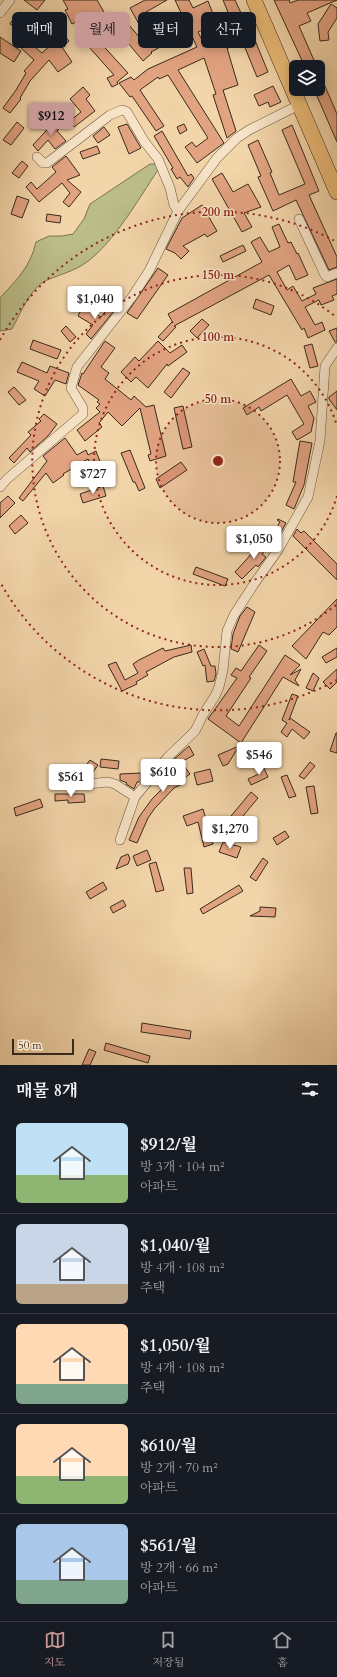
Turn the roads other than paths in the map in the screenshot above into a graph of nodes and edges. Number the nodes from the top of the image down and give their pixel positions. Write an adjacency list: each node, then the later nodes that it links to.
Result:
1 (10, 0): 3 (street)
2 (254, 0): 4 (main road)
3 (0, 13)
4 (300, 105): 6 (main road); 7 (street)
5 (37, 157): 7 (street)
6 (337, 192)
7 (178, 210): 11 (street)
8 (299, 219): 9 (street)
9 (337, 273)
10 (337, 348): 13 (street)
11 (0, 487)
12 (78, 785): 13 (street)
13 (135, 797): 14 (street)
14 (120, 840)

